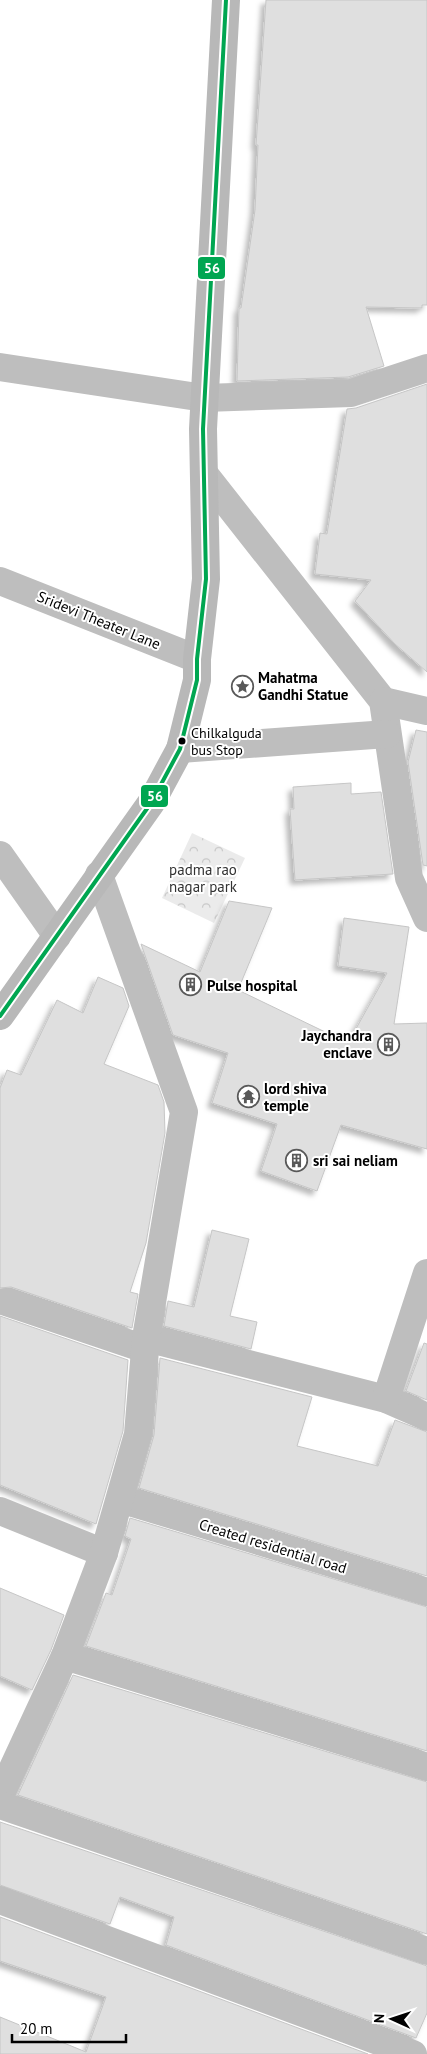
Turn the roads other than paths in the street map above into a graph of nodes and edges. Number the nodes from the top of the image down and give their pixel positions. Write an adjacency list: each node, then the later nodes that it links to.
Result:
1 (226, 0): 4 (main road)
2 (0, 367): 4 (street)
3 (427, 368): 4 (street)
4 (204, 398): 5 (main road)
5 (205, 475): 7 (main road); 8 (street)
6 (0, 581): 7 (street, Sridevi Theater Lane)
7 (197, 659): 11 (main road)
8 (383, 701): 9 (street); 10 (street)
9 (427, 711)
10 (387, 734): 11 (street); 14 (street)
11 (180, 749): 13 (main road)
12 (0, 855): 16 (street)
13 (99, 876): 16 (main road); 20 (street)
14 (418, 880): 15 (street)
15 (427, 918)
16 (57, 936): 17 (main road)
17 (0, 1016)
18 (427, 1273): 21 (street)
19 (6, 1302): 20 (street)
20 (145, 1344): 21 (street); 23 (street)
21 (386, 1399): 22 (street)
22 (427, 1417)
23 (120, 1499): 25 (street); 26 (street, Created residential road)
24 (0, 1511): 25 (street)
25 (104, 1553): 27 (street)
26 (427, 1592)
27 (65, 1656): 28 (street); 29 (street)
28 (427, 1767)
29 (0, 1796)
30 (0, 1805): 32 (street)
31 (0, 1900): 33 (street)
32 (427, 1951)
33 (413, 2054)

